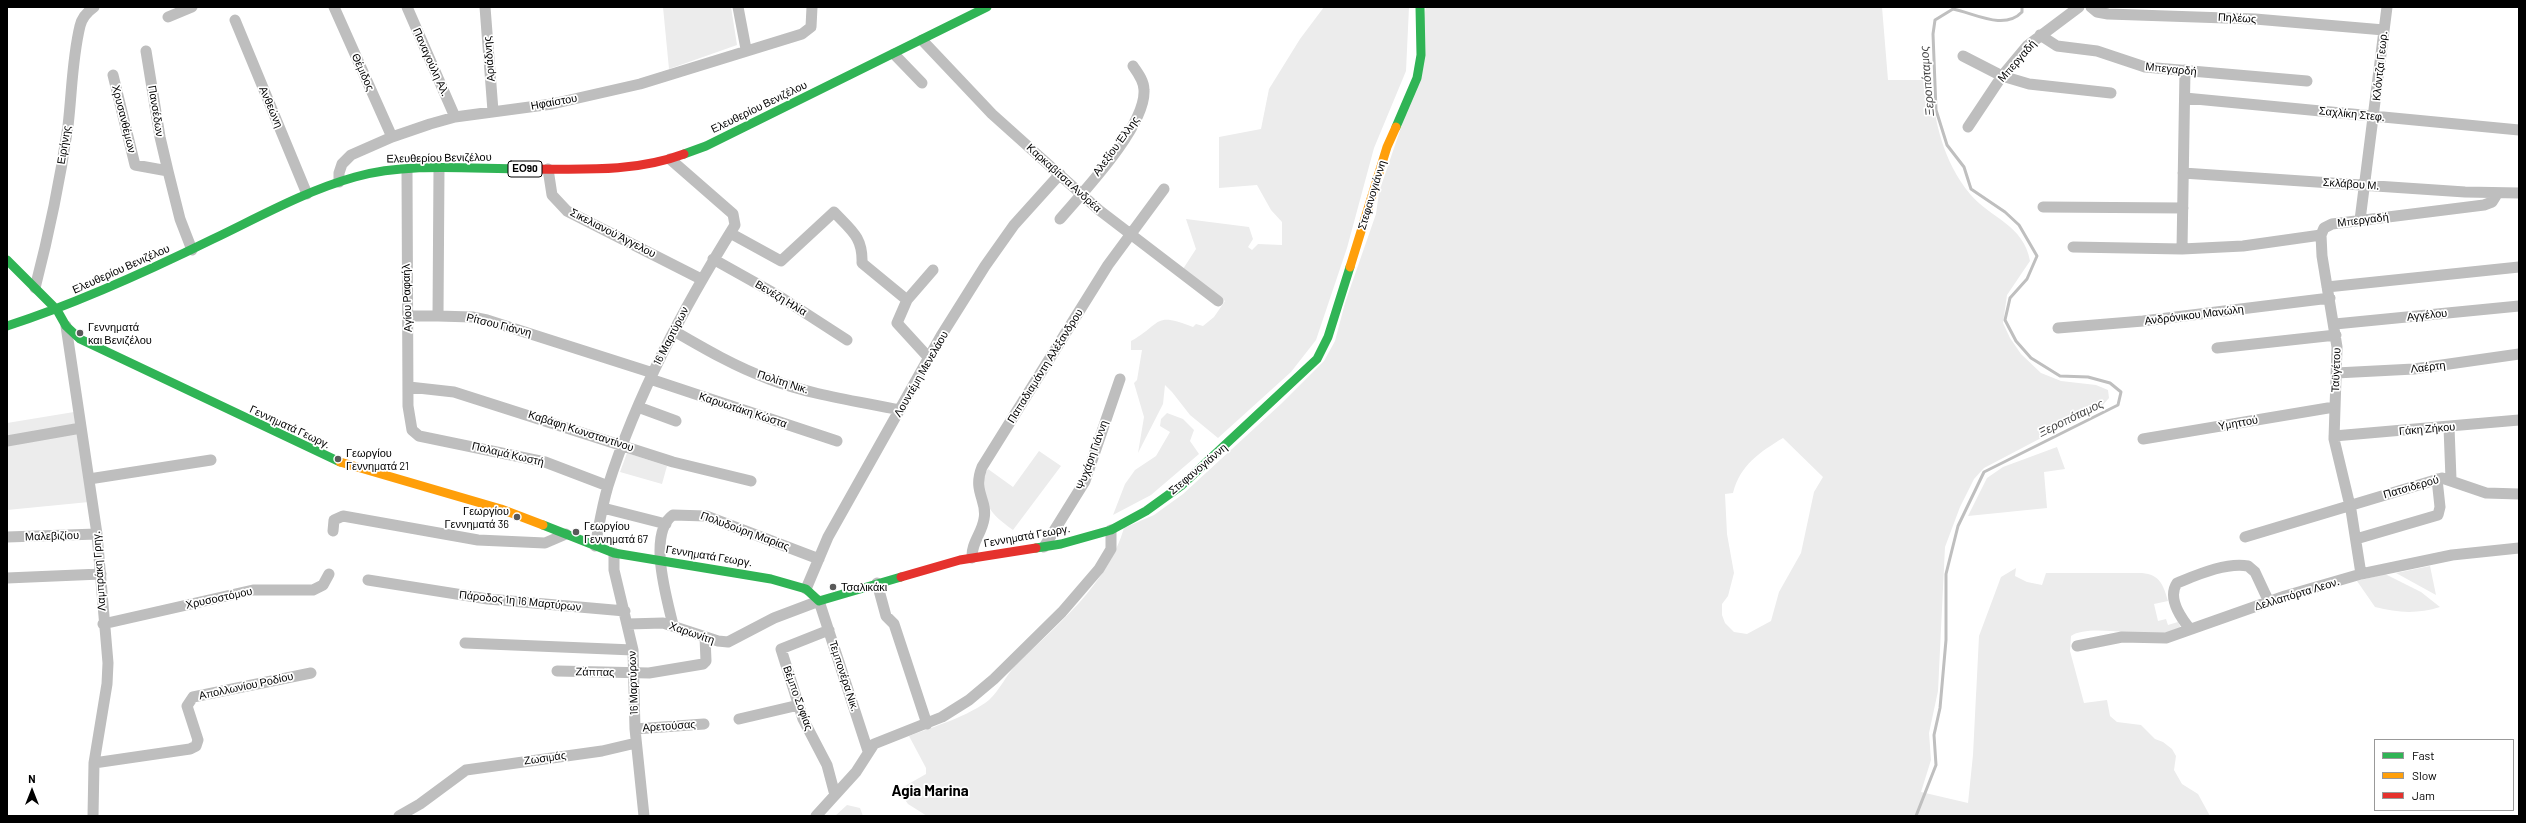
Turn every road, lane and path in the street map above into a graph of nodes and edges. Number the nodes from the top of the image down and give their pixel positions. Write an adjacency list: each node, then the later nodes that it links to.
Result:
1 (94, 7): 65 (street, Ειρήνης)
2 (192, 7): 13 (street)
3 (334, 7): 35 (street, Θέμιδος)
4 (407, 7): 32 (street, Παναγούλη Αλ.)
5 (485, 7): 30 (street, Αριάδνης)
6 (738, 7): 19 (street)
7 (812, 7): 19 (street, Ηφαίστου)
8 (987, 7): 17 (street, Ελευθερίου Βενιζέλου / ΕΟ90)
9 (1420, 7): 109 (street, Στεφανογιάννη)
10 (2079, 7): 16 (street, Μπεργαδή)
11 (2091, 7): 15 (street, Πηλέως)
12 (2387, 7): 15 (street, Κλόντζα Γεωρ.)
13 (168, 17)
14 (235, 20): 47 (street, Ανθεώνη)
15 (2384, 30): 31 (street, Κλόντζα Γεωρ.)
16 (2040, 36): 23 (street, Μπεγαρδή); 25 (street, Μπεργαδή)
17 (922, 40): 20 (street, Ελευθερίου Βενιζέλου / ΕΟ90); 42 (street, Καρκαβίτσα Ανδρέα)
18 (146, 50): 40 (street, Πανσέδων)
19 (746, 50): 30 (street, Ηφαίστου)
20 (894, 54): 27 (street); 36 (street, Ελευθερίου Βενιζέλου / ΕΟ90)
21 (1963, 56): 25 (street)
22 (1133, 66): 48 (street, Αλεξίου Έλλης)
23 (2186, 70): 26 (street, Μπεγαρδή); 29 (street)
24 (113, 75): 40 (street, Χρυσανθέμων)
25 (2002, 76): 28 (street); 33 (street, Μπεργαδή)
26 (2307, 81)
27 (922, 83)
28 (2111, 93)
29 (2185, 98): 31 (street, Σαχλίκη Στεφ.); 41 (street)
30 (493, 111): 32 (street, Ηφαίστου)
31 (2374, 116): 34 (street, Σαχλίκη Στεφ.); 44 (street, Κλόντζα Γεωρ.)
32 (455, 117): 35 (street, Ηφαίστου)
33 (1968, 127)
34 (2519, 130)
35 (392, 137): 43 (street, Ηφαίστου)
36 (670, 159): 38 (street, Ελευθερίου Βενιζέλου / ΕΟ90); 54 (street, 16 Μαρτύρων)
37 (439, 168): 38 (street, Ελευθερίου Βενιζέλου / ΕΟ90); 39 (street, Ελευθερίου Βενιζέλου / ΕΟ90); 72 (street)
38 (548, 169): 64 (street, Σικελιανού Άγγελου)
39 (407, 170): 43 (street, Ελευθερίου Βενιζέλου / ΕΟ90); 71 (street, Αγίου Ραφαήλ)
40 (168, 171): 59 (street)
41 (2184, 173): 44 (street, Σκλάβου Μ.); 51 (street)
42 (1060, 174): 48 (street, Καρκαβίτσα Ανδρέα); 81 (street, Λουντέμη Μενελάου)
43 (339, 182): 47 (street, Ελευθερίου Βενιζέλου / ΕΟ90)
44 (2365, 185): 49 (street, Σκλάβου Μ.); 53 (street, Κλόντζα Γεωρ.)
45 (1164, 189): 55 (street, Παπαδιαμάντη Αλέξανδρου)
46 (2519, 193): 49 (street, Σκλάβου Μ.)
47 (307, 194): 59 (street, Ελευθερίου Βενιζέλου / ΕΟ90)
48 (1081, 194): 52 (street, Αλεξίου Έλλης); 55 (street, Καρκαβίτσα Ανδρέα)
49 (2497, 194): 53 (street, Μπεργαδή)
50 (2043, 207): 51 (street)
51 (2183, 208): 58 (street)
52 (1060, 219)
53 (2360, 220): 56 (street, Μπεργαδή)
54 (730, 233): 60 (street, 16 Μαρτύρων); 67 (street)
55 (1130, 235): 68 (street, Καρκαβίτσα Ανδρέα); 120 (street, Παπαδιαμάντη Αλέξανδρου)
56 (2321, 235): 58 (street, Μπεργαδή); 66 (street, Ταϋγέτου)
57 (2073, 247): 58 (street, Μπεργαδή)
58 (2182, 249)
59 (192, 250): 70 (street, Ελευθερίου Βενιζέλου / ΕΟ90)
60 (713, 259): 64 (street, 16 Μαρτύρων); 78 (street, Βενέζη Ηλία)
61 (7, 260): 65 (street, Γεννηματά Γεωργ.)
62 (2519, 268): 66 (street, Ανδρόνικου Μανώλη)
63 (933, 270): 67 (street)
64 (701, 280): 77 (street, 16 Μαρτύρων)
65 (35, 288): 70 (street, Γεννηματά Γεωργ.)
66 (2329, 293): 75 (street, Ανδρόνικου Μανώλη); 76 (street, Ταϋγέτου)
67 (907, 300): 81 (street)
68 (1218, 301)
69 (2519, 306): 76 (street, Αγγέλου)
70 (57, 310): 73 (street, Ελευθερίου Βενιζέλου / ΕΟ90); 74 (street, Γεννηματά Γεωργ.)
71 (408, 316): 72 (street, Ρίτσου Γιάννη); 85 (street, Αγίου Ραφαήλ)
72 (438, 316): 83 (street, Ρίτσου Γιάννη)
73 (7, 326)
74 (66, 326): 93 (street, Λαμπράκη Γρηγ.); 112 (street, Γεννηματά Γεωργ.)
75 (2058, 328)
76 (2335, 329): 79 (street, Αγγέλου); 82 (street, Ταϋγέτου)
77 (674, 331): 83 (street, 16 Μαρτύρων); 88 (street, Πολίτη Νικ.)
78 (847, 340)
79 (2217, 348)
80 (2519, 354): 82 (street, Λαέρτη)
81 (929, 358): 88 (street, Λουντέμη Μενελάου)
82 (2336, 373): 87 (street, Ταϋγέτου)
83 (652, 376): 86 (street, 16 Μαρτύρων); 95 (street, Καρυωτάκη Κώστα)
84 (1120, 379): 117 (street, Ψυχάρη Γιάννη)
85 (409, 387): 91 (street, Αγίου Ραφαήλ); 98 (street, Καβάφη Κωνσταντίνου)
86 (638, 407): 90 (street); 98 (street, 16 Μαρτύρων)
87 (2334, 407): 94 (street, Ταϋγέτου); 96 (street, Υμηττού)
88 (900, 410): 121 (street, Λουντέμη Μενελάου)
89 (2519, 420): 92 (street, Γάκη Ζήκου)
90 (676, 421)
91 (410, 425): 104 (street, Παλαμά Κωστή)
92 (2449, 427): 94 (street, Γάκη Ζήκου); 102 (street)
93 (81, 428): 97 (street); 100 (street, Λαμπράκη Γρηγ.)
94 (2334, 436): 106 (street, Ταϋγέτου)
95 (837, 440)
96 (2143, 440)
97 (7, 441)
98 (623, 444): 103 (street, Καβάφη Κωνσταντίνου); 104 (street, 16 Μαρτύρων)
99 (211, 460): 100 (street)
100 (89, 479): 111 (street, Λαμπράκη Γρηγ.)
101 (2437, 479): 102 (street, Πατσιδερού); 106 (street, Πατσιδερού); 115 (street)
102 (2451, 479): 105 (street, Πατσιδερού)
103 (751, 481)
104 (608, 486): 107 (street, 16 Μαρτύρων)
105 (2519, 494)
106 (2350, 504): 114 (street); 115 (street, Ταϋγέτου)
107 (603, 508): 108 (street); 116 (street, 16 Μαρτύρων)
108 (668, 520): 121 (street, Πολυδούρη Μαρίας); 122 (street)
109 (1111, 530): 117 (street, Γεννηματά Γεωργ.); 148 (street)
110 (333, 531): 112 (street)
111 (97, 534): 113 (street, Μαλεβιζίου); 123 (street, Λαμπράκη Γρηγ.)
112 (566, 534): 116 (street, Γεννηματά Γεωργ.)
113 (7, 537)
114 (2245, 537)
115 (2356, 539): 125 (street, Ταϋγέτου)
116 (595, 546): 119 (street, Γεννηματά Γεωργ.)
117 (1044, 547): 120 (street, Γεννηματά Γεωργ.)
118 (2519, 548): 125 (street, Δελλαπόρτα Λεον.)
119 (614, 553): 122 (street, Γεννηματά Γεωργ.); 132 (street, 16 Μαρτύρων)
120 (972, 558): 128 (street, Γεννηματά Γεωργ.)
121 (819, 559): 129 (street, Λουντέμη Μενελάου)
122 (660, 561): 129 (street, Γεννηματά Γεωργ.); 135 (street)
123 (101, 574): 126 (street); 133 (street, Λαμπράκη Γρηγ.)
124 (329, 574): 133 (street, Χρυσοστόμου)
125 (2362, 574): 131 (street, Δελλαπόρτα Λεον.)
126 (7, 578)
127 (368, 580): 132 (street, Πάροδος 1η 16 Μαρτύρων)
128 (877, 583): 130 (street, Γεννηματά Γεωργ.); 148 (street)
129 (806, 589): 130 (street, Γεννηματά Γεωργ.)
130 (819, 601): 137 (street, Τεμπονέρα Νικ.); 138 (street, Χαρωνίτη)
131 (2269, 602): 136 (street, Δελλαπόρτα Λεον.); 136 (street)
132 (625, 611): 134 (street, 16 Μαρτύρων)
133 (103, 624): 152 (street, Λαμπράκη Γρηγ.)
134 (628, 624): 135 (street, Χαρωνίτη); 141 (street, 16 Μαρτύρων)
135 (672, 625): 138 (street, Χαρωνίτη)
136 (2190, 629): 140 (street, Δελλαπόρτα Λεον.)
137 (829, 630): 145 (street, Βέμπο Σοφίας); 151 (street, Τεμπονέρα Νικ.)
138 (705, 637): 144 (street, Ζάππας)
139 (465, 643): 141 (street)
140 (2077, 646)
141 (633, 650): 144 (street, 16 Μαρτύρων)
142 (557, 671): 144 (street, Ζάππας)
143 (311, 673): 152 (street, Απολλωνίου Ροδίου)
144 (634, 673): 149 (street, 16 Μαρτύρων)
145 (799, 705): 146 (street); 153 (street, Βέμπο Σοφίας)
146 (739, 719)
147 (704, 724): 149 (street, Αρετούσας)
148 (927, 724): 151 (street)
149 (635, 729): 150 (street, 16 Μαρτύρων)
150 (636, 743): 155 (street, Ζωσιμάς); 156 (street, 16 Μαρτύρων)
151 (868, 751): 153 (street)
152 (94, 763): 154 (street, Λαμπράκη Γρηγ.)
153 (836, 795): 157 (street)
154 (93, 816)
155 (399, 816)
156 (644, 816)
157 (816, 816)

